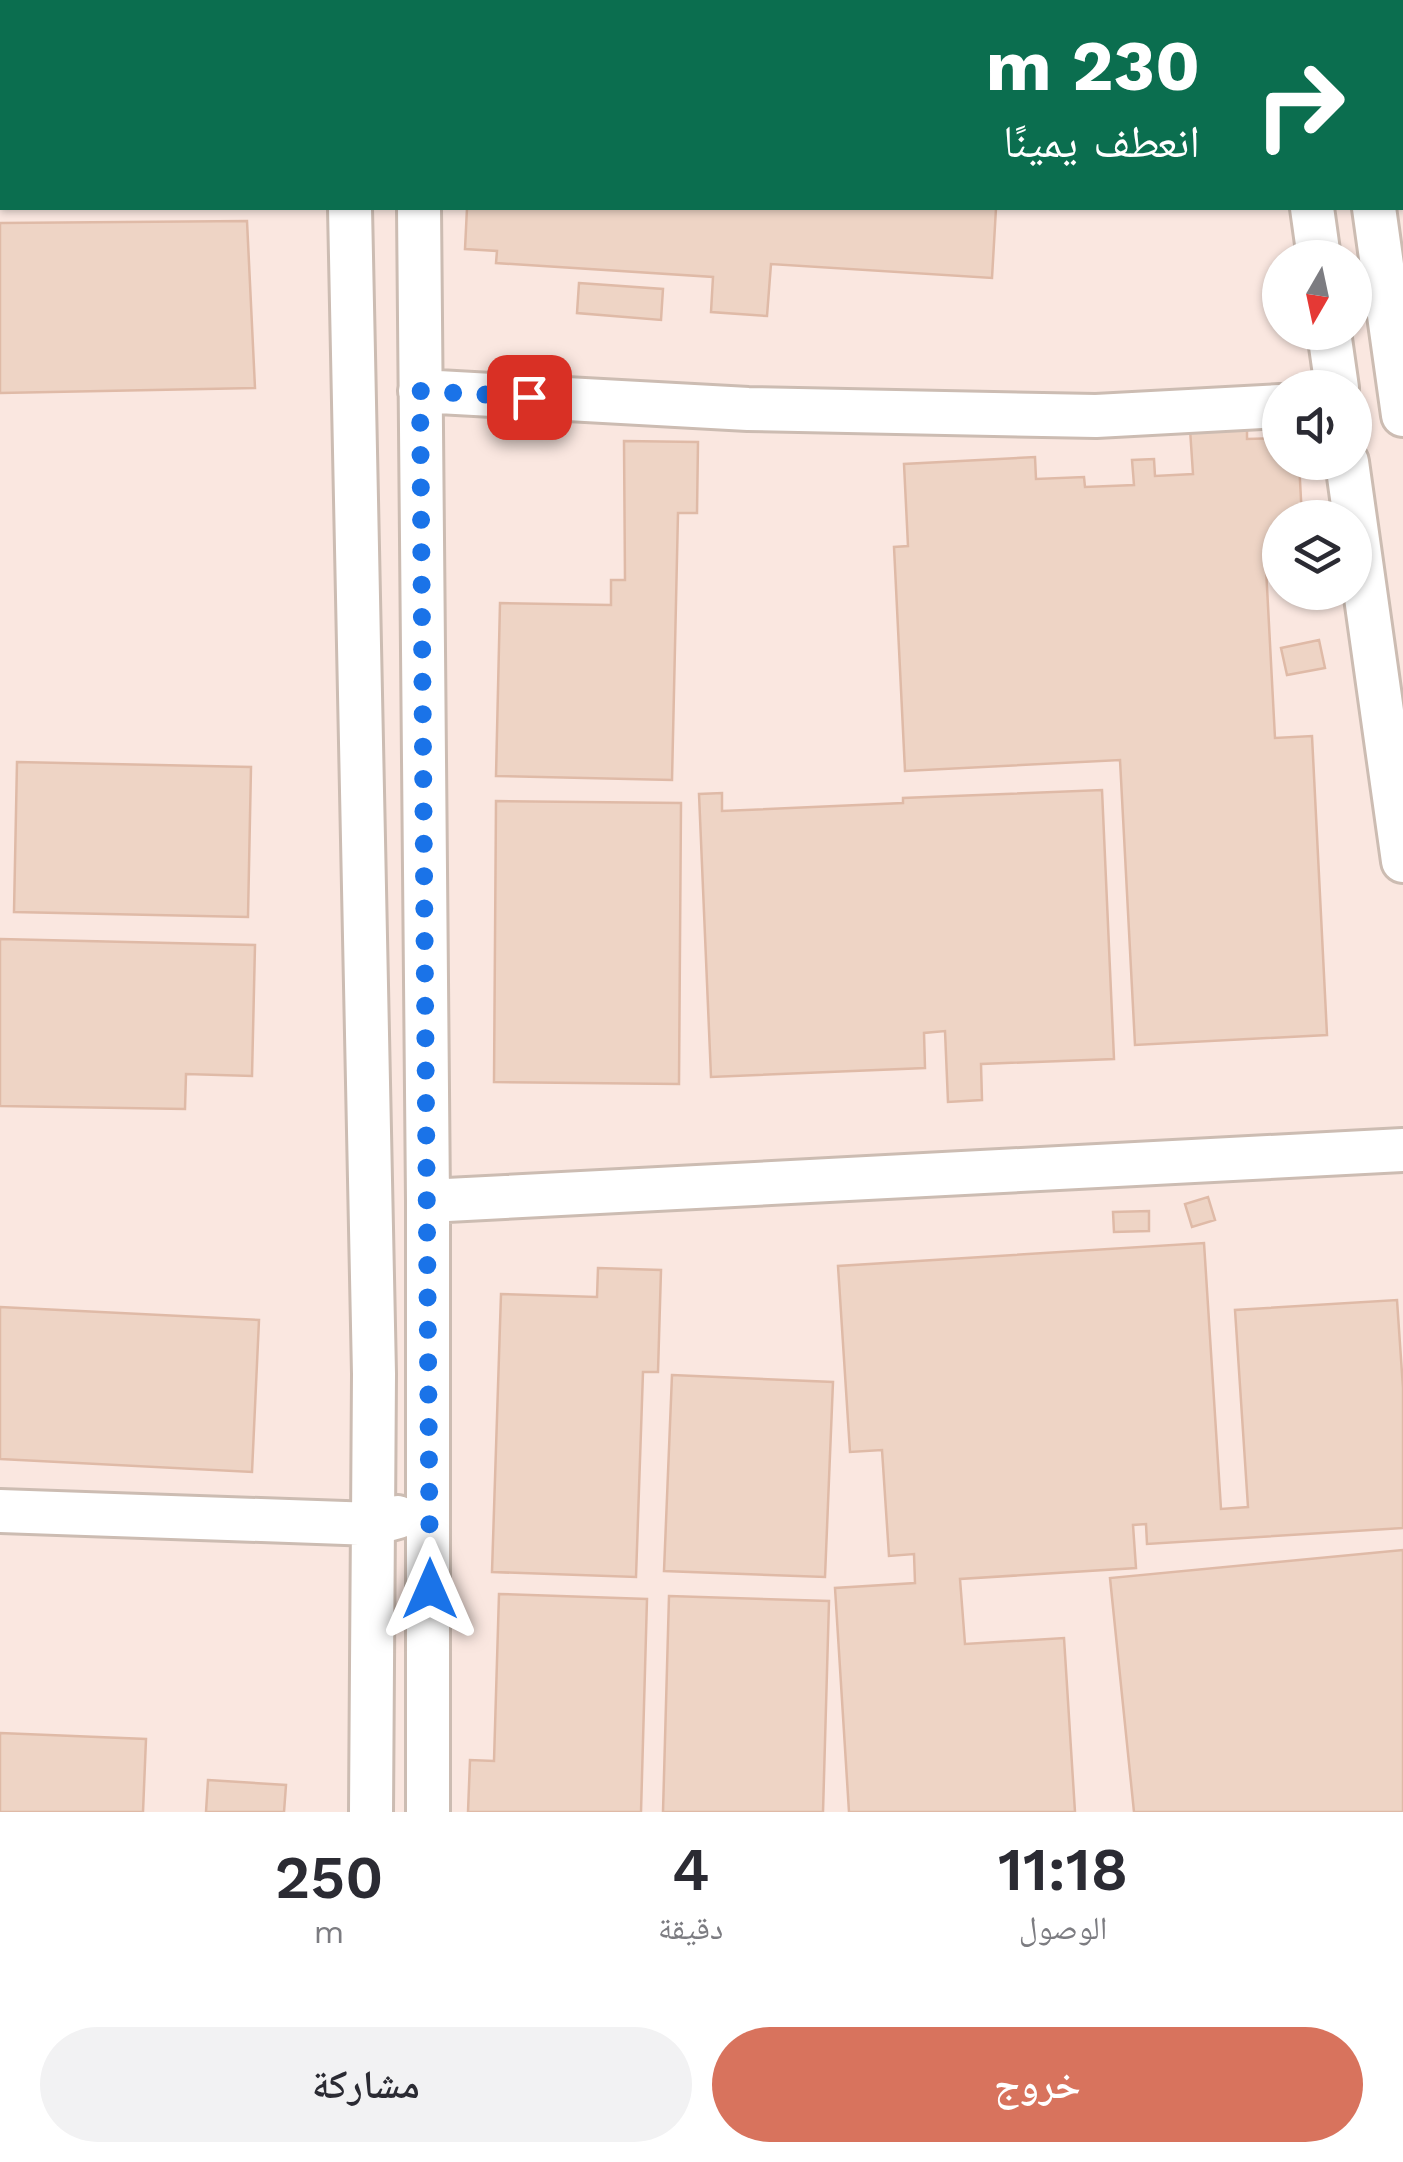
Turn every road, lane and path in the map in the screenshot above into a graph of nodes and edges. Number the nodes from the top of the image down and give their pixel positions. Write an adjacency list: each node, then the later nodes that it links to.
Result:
1 (350, 210): 15 (street)
2 (420, 210): 6 (street)
3 (1312, 210): 5 (street)
4 (1374, 210): 8 (street)
5 (1316, 240)
6 (420, 391): 7 (street); 12 (street)
7 (1262, 407)
8 (1403, 414)
9 (1350, 480): 10 (street)
10 (1403, 861)
11 (1403, 1150): 12 (street)
12 (428, 1201): 13 (street)
13 (430, 1509): 15 (street); 16 (street)
14 (0, 1511): 15 (street)
15 (373, 1524): 16 (street); 17 (street)
16 (430, 1589): 18 (street)
17 (371, 1812)
18 (428, 1812)

